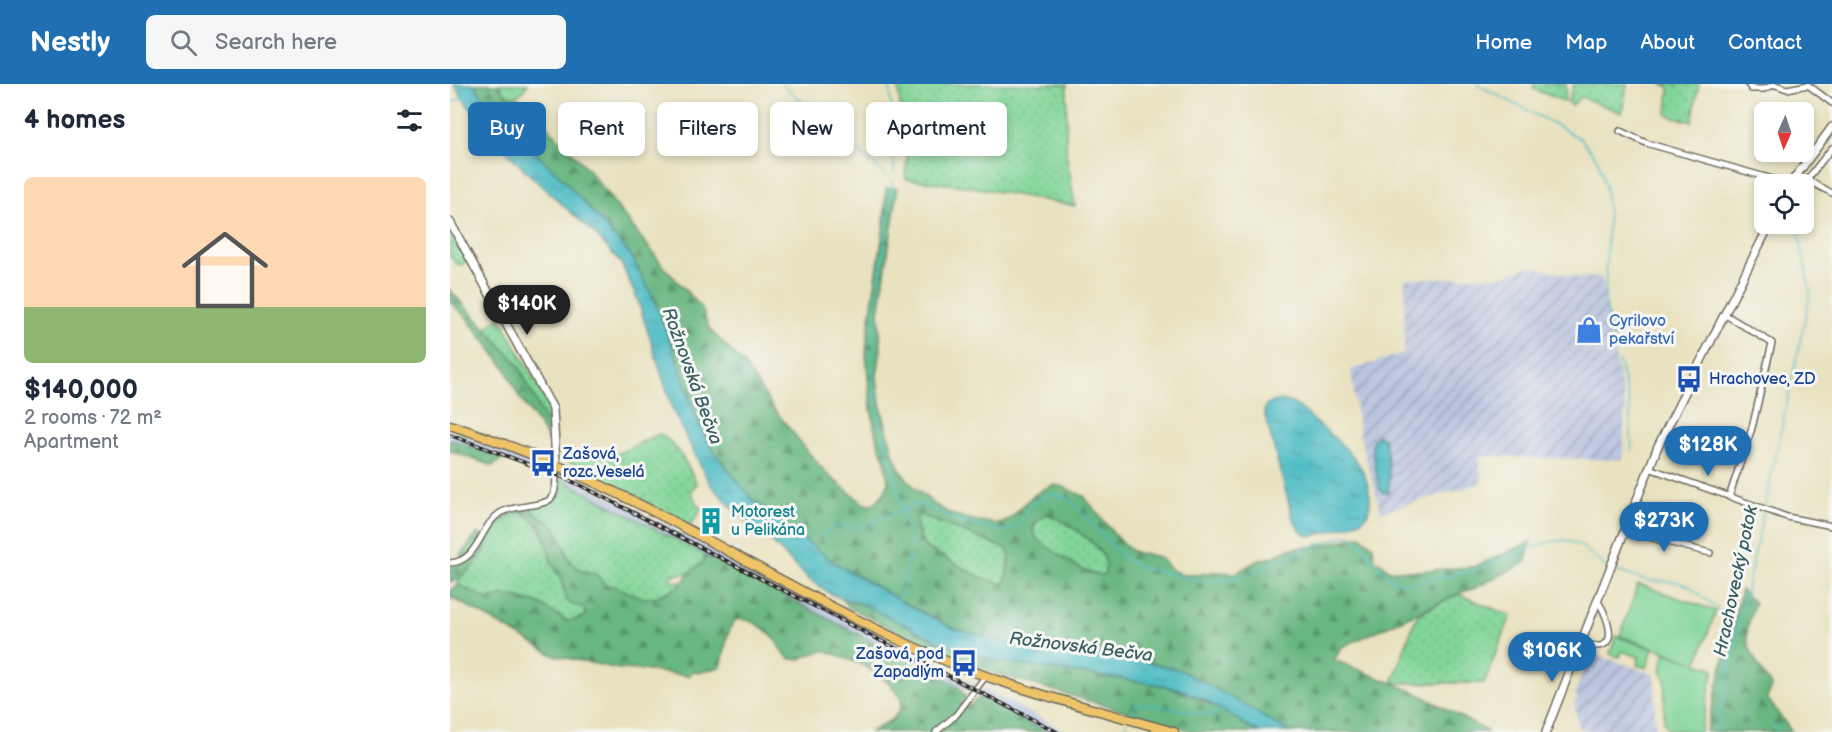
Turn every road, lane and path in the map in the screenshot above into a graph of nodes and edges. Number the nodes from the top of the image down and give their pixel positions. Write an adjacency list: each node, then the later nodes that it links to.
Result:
1 (1748, 84): 2 (street)
2 (1773, 85): 3 (street)
3 (1832, 103)
4 (1832, 127): 8 (street)
5 (1620, 131): 7 (street)
6 (1832, 148): 9 (street)
7 (1755, 174)
8 (1803, 174)
9 (1805, 174)
10 (1814, 184): 11 (street)
11 (1832, 193)
12 (450, 222): 16 (street)
13 (1765, 234): 14 (street)
14 (1724, 314): 17 (street); 18 (street)
15 (450, 425): 16 (main road)
16 (556, 464): 22 (street); 25 (main road)
17 (1649, 468): 18 (street); 20 (street)
18 (1729, 496): 19 (street)
19 (1832, 526)
20 (1625, 531): 21 (street); 23 (street)
21 (1710, 553)
22 (450, 563)
23 (1598, 601): 24 (street); 24 (street)
24 (1581, 642): 28 (street)
25 (985, 676): 26 (street); 27 (main road)
26 (936, 732)
27 (1174, 732)
28 (1546, 732)

